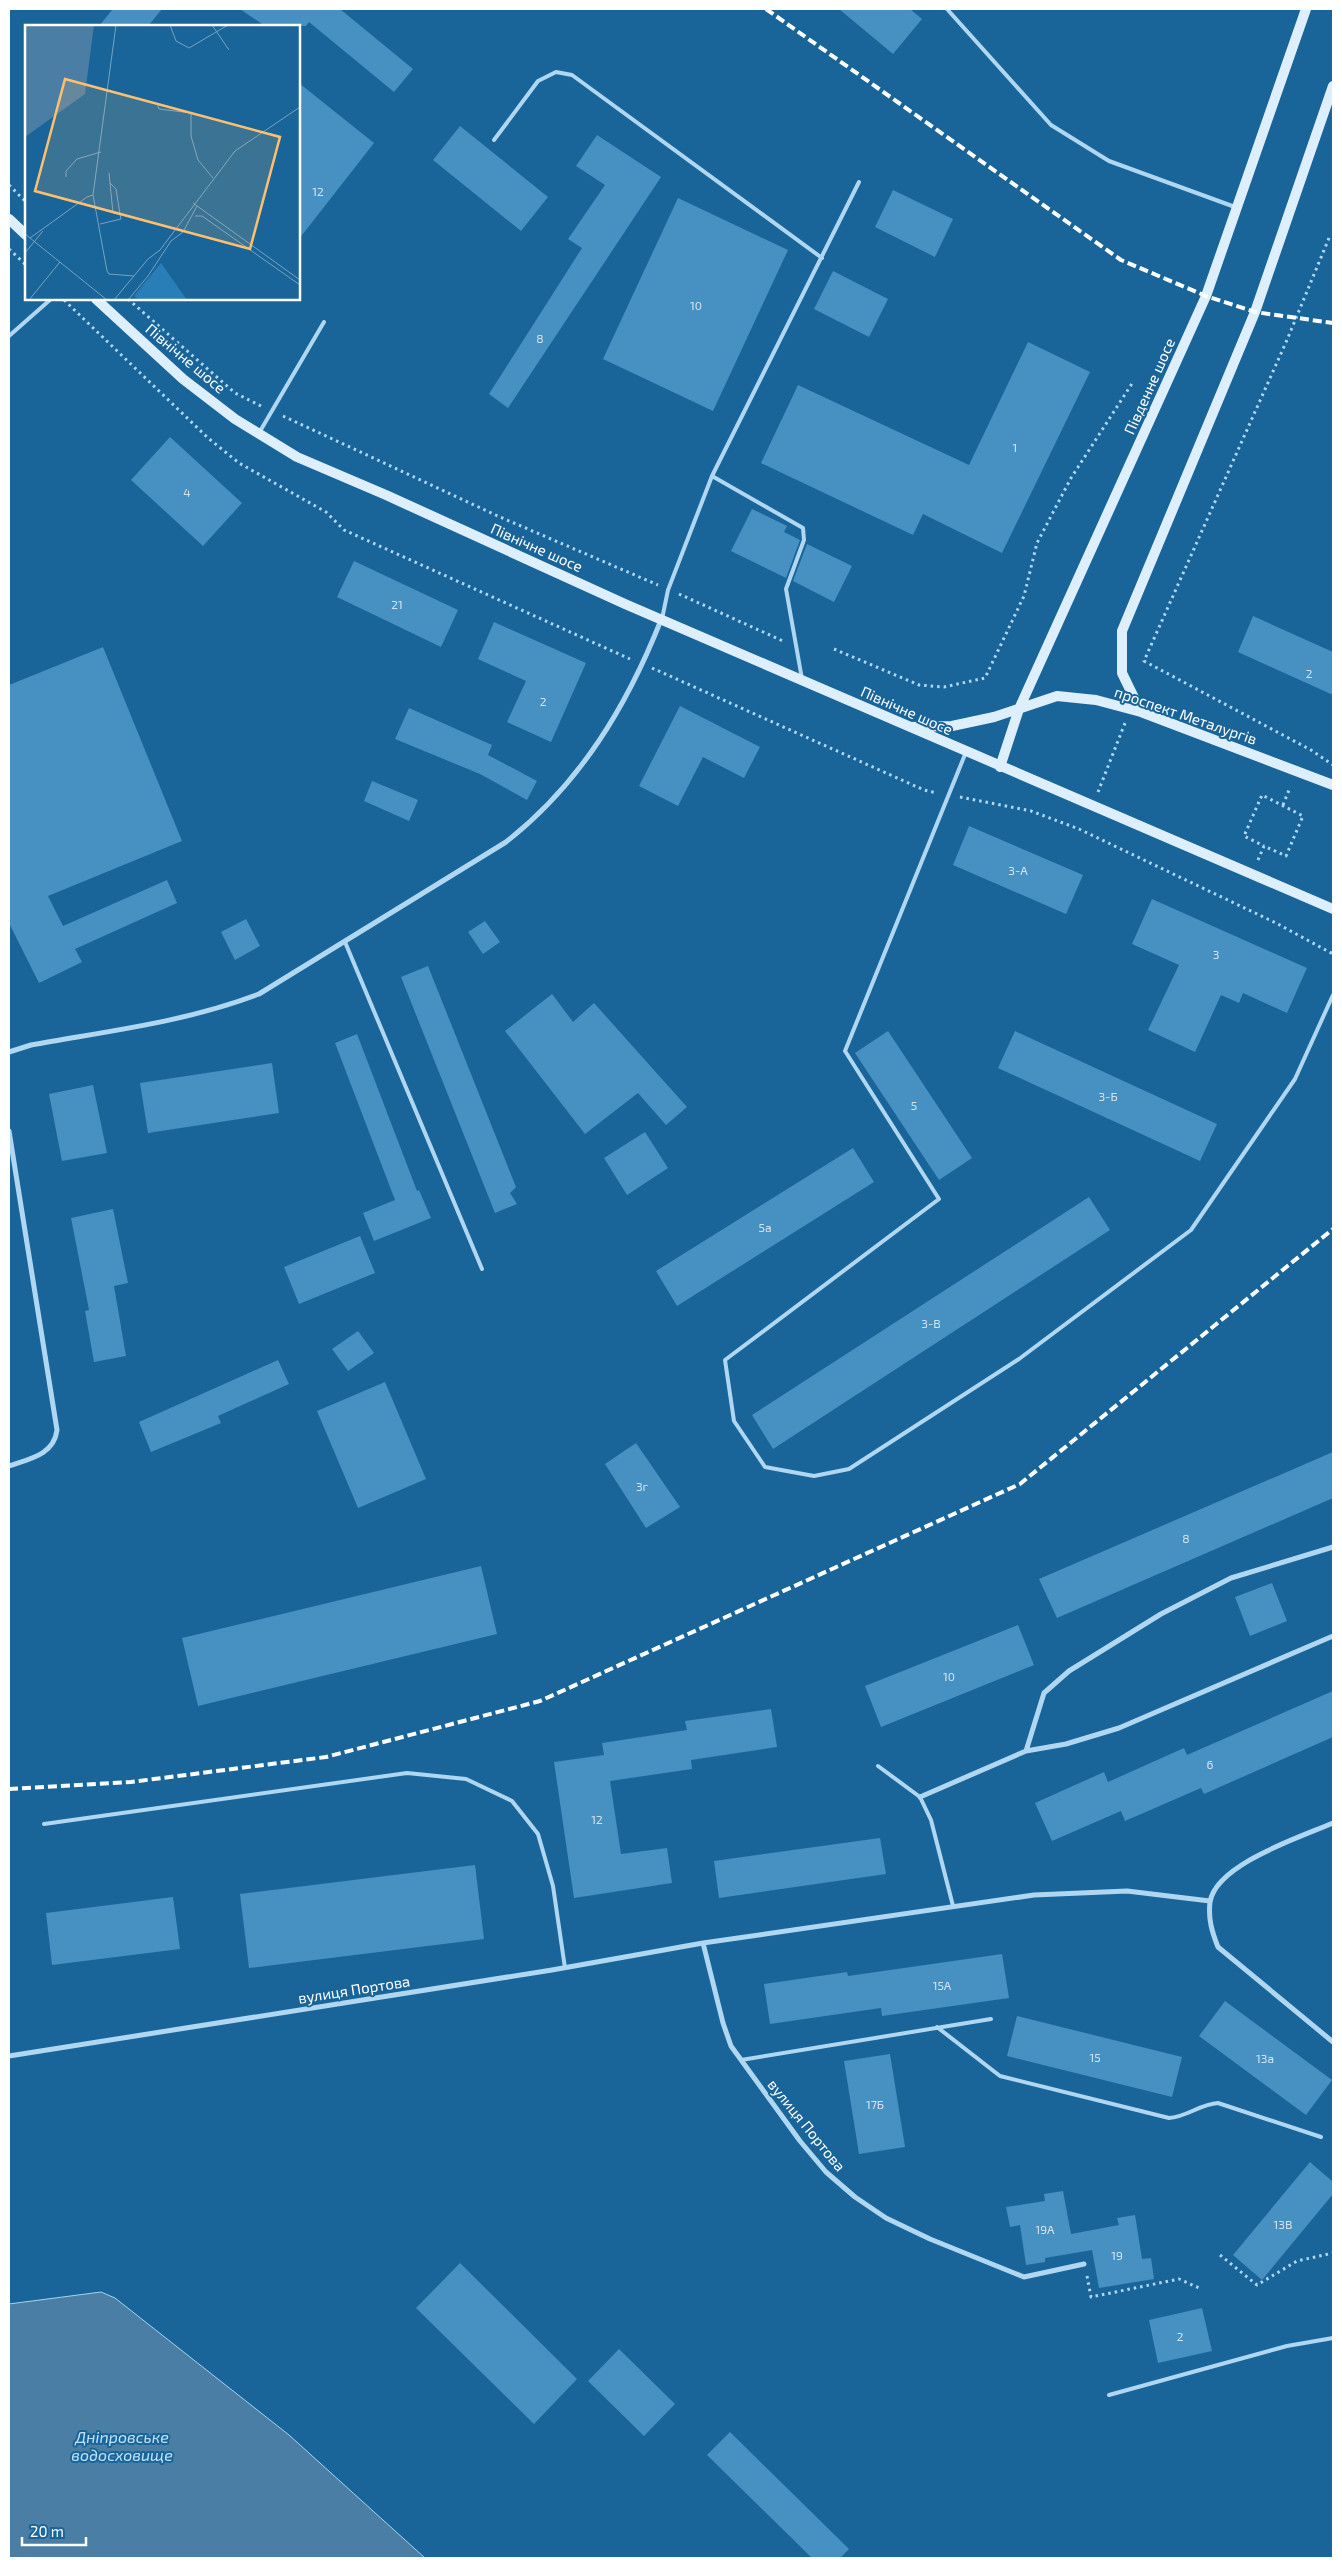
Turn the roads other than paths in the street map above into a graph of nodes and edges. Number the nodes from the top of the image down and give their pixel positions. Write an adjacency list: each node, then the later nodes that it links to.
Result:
1 (947, 9): 6 (lane)
2 (1306, 9): 6 (main road, Південне шосе)
3 (1333, 86): 19 (main road)
4 (494, 140): 9 (lane)
5 (859, 182): 9 (lane)
6 (1237, 208): 18 (main road, Південне шосе)
7 (9, 220): 8 (main road)
8 (25, 235)
9 (822, 258): 15 (lane)
10 (49, 300): 13 (lane)
11 (97, 300): 14 (main road, Північне шосе)
12 (324, 322): 14 (lane)
13 (9, 336)
14 (259, 433): 16 (main road, Північне шосе)
15 (712, 476): 16 (lane); 17 (lane)
16 (662, 619): 17 (main road, Північне шосе); 25 (street)
17 (802, 681): 20 (main road, Північне шосе)
18 (1018, 709): 19 (main road, проспект Металургів); 20 (main road, проспект Металургів); 22 (main road, Південне шосе)
19 (1136, 710): 23 (main road, проспект Металургів)
20 (908, 727): 21 (main road, Північне шосе)
21 (966, 752): 22 (main road, Північне шосе); 26 (lane)
22 (1000, 767): 24 (main road)
23 (1333, 785)
24 (1333, 909)
25 (345, 942): 27 (street); 29 (lane)
26 (1333, 995)
27 (9, 1052)
28 (9, 1132): 30 (street)
29 (482, 1269)
30 (9, 1466)
31 (1333, 1547): 33 (street)
32 (1333, 1636): 33 (street)
33 (1026, 1751): 35 (street)
34 (878, 1766): 35 (lane)
35 (920, 1797): 39 (lane)
36 (1333, 1823): 38 (street)
37 (44, 1824): 41 (lane)
38 (1210, 1901): 39 (street, вулиця Портова); 44 (street)
39 (953, 1906): 40 (street, вулиця Портова)
40 (704, 1943): 41 (street, вулиця Портова); 46 (street, вулиця Портова)
41 (565, 1968): 45 (street, вулиця Портова)
42 (991, 2019): 43 (lane)
43 (937, 2027): 46 (lane); 47 (lane)
44 (1333, 2042)
45 (9, 2056)
46 (741, 2060): 48 (street, вулиця Портова)
47 (1321, 2137)
48 (1084, 2264)
49 (1333, 2338): 50 (lane)
50 (1109, 2395)

